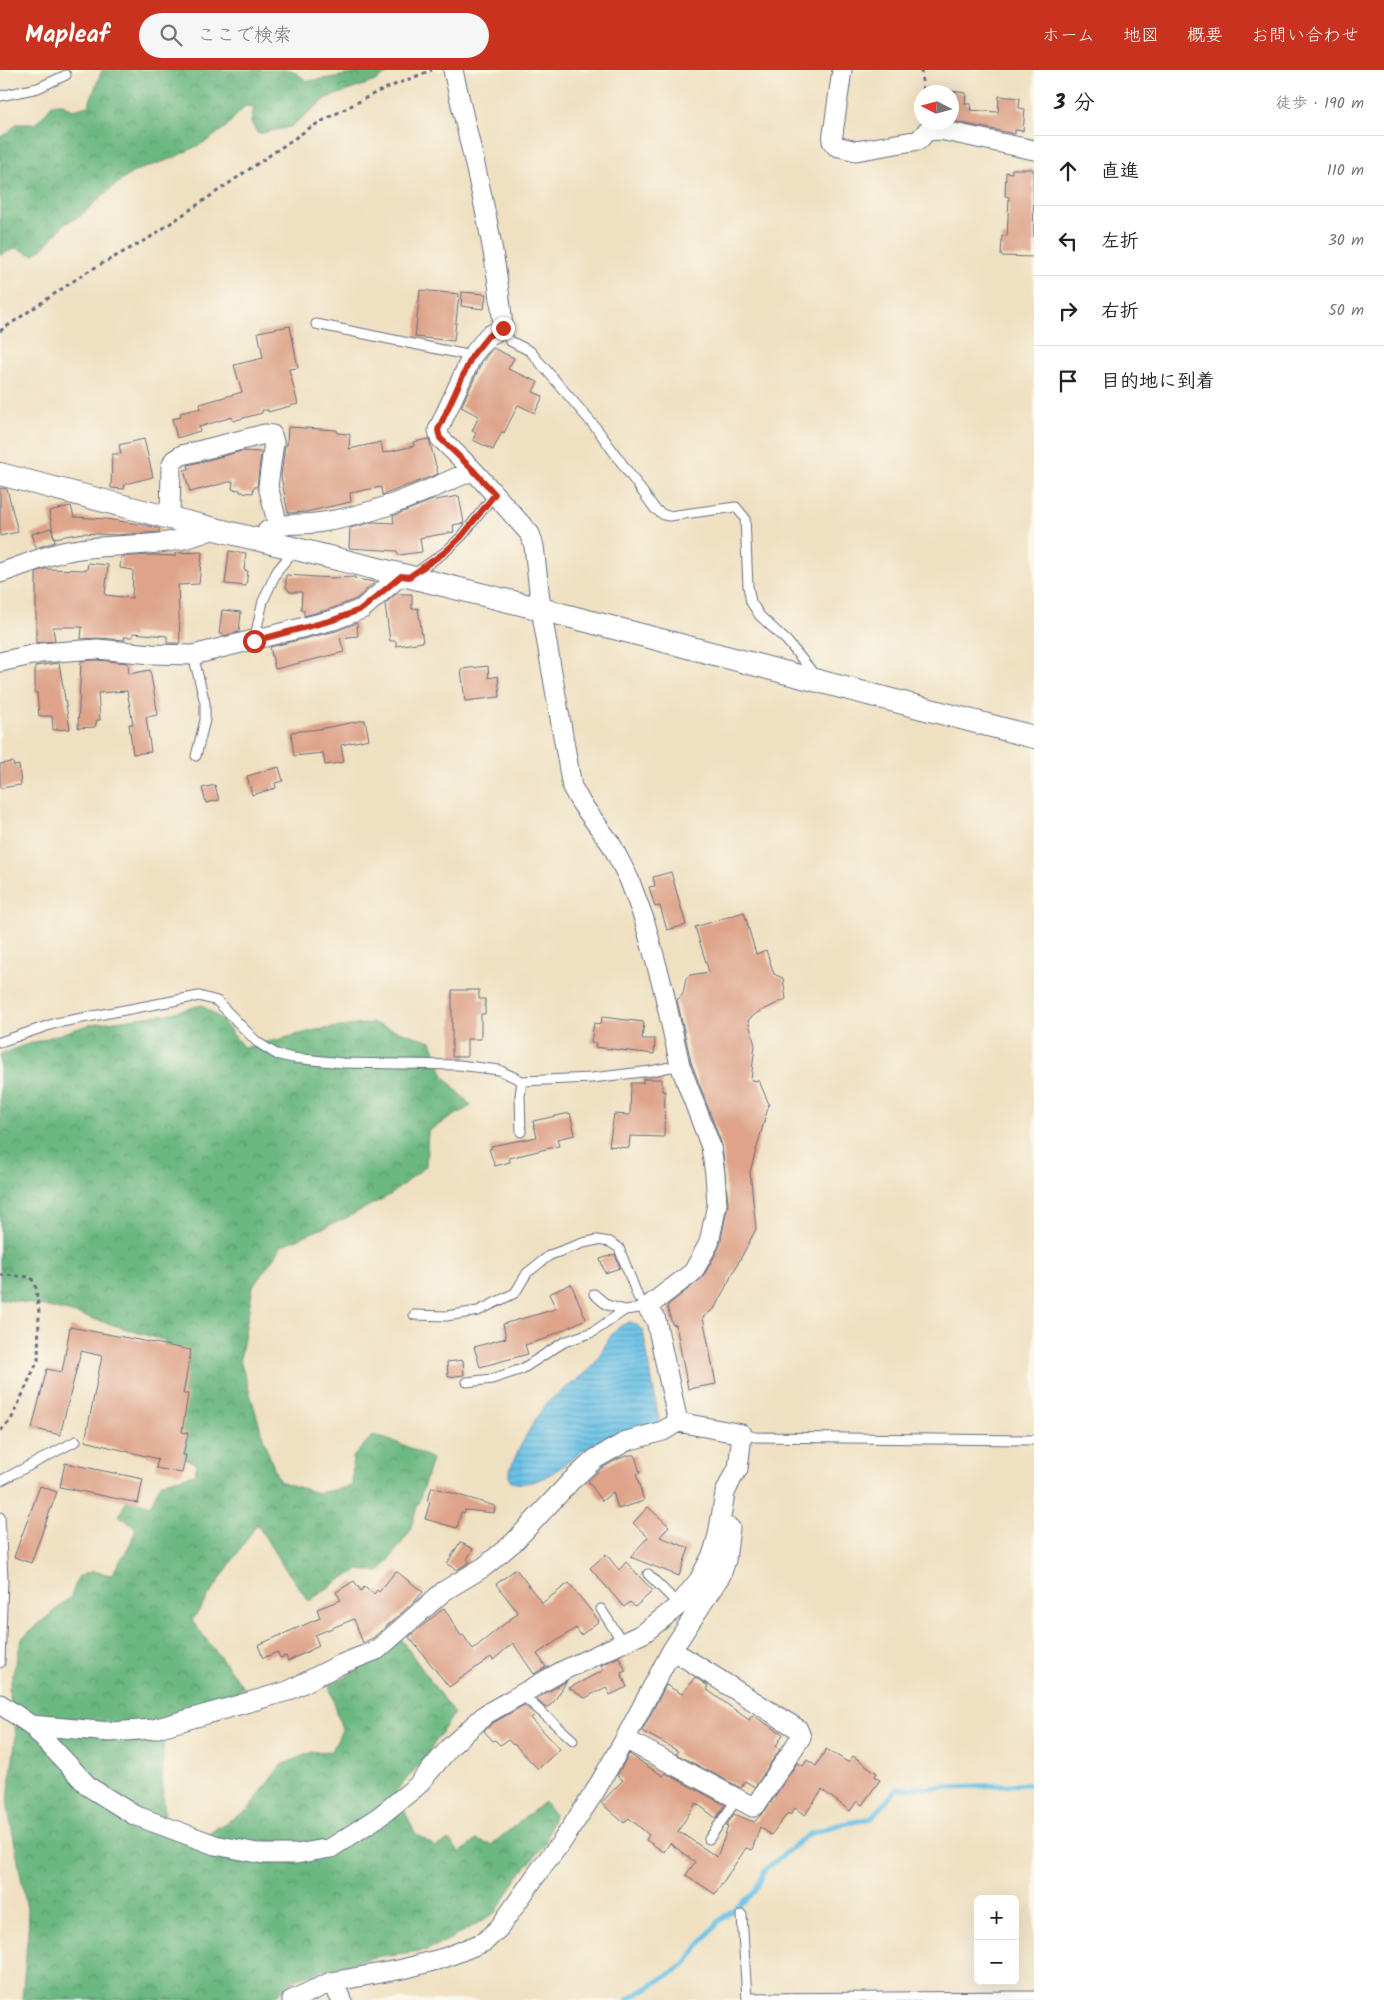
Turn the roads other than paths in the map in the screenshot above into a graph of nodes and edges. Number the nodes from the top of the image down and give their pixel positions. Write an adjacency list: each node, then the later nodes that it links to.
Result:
1 (453, 70): 7 (street)
2 (842, 70): 5 (street)
3 (66, 75): 4 (lane)
4 (0, 96)
5 (1034, 150)
6 (316, 324): 8 (lane)
7 (503, 328): 8 (street); 23 (lane)
8 (472, 356): 9 (street)
9 (473, 470): 11 (street); 13 (street)
10 (0, 474): 12 (street)
11 (495, 494): 18 (lane); 19 (street)
12 (170, 518): 13 (street); 14 (street)
13 (278, 526): 15 (street)
14 (213, 529): 15 (street); 17 (street)
15 (256, 540): 16 (street)
16 (295, 549): 18 (street); 20 (lane)
17 (0, 573)
18 (405, 576): 19 (street); 20 (street)
19 (540, 609): 23 (street); 27 (street)
20 (254, 641): 21 (street)
21 (193, 655): 22 (street); 25 (lane)
22 (0, 662)
23 (816, 681): 24 (street)
24 (1034, 737)
25 (196, 756)
26 (0, 1042): 28 (lane)
27 (680, 1065): 28 (lane); 31 (street)
28 (522, 1081): 29 (lane)
29 (521, 1132)
30 (594, 1294): 32 (lane)
31 (647, 1308): 32 (lane); 33 (lane); 35 (street)
32 (625, 1310): 34 (lane)
33 (414, 1316)
34 (467, 1382)
35 (678, 1422): 36 (street); 50 (street)
36 (742, 1434): 37 (lane); 39 (street)
37 (1034, 1440)
38 (76, 1441): 40 (lane)
39 (738, 1469): 43 (street); 46 (street)
40 (0, 1481)
41 (0, 1518): 47 (lane)
42 (648, 1574): 43 (lane)
43 (678, 1606): 45 (street)
44 (601, 1609): 45 (lane)
45 (623, 1643): 48 (street)
46 (672, 1650): 51 (street); 53 (street)
47 (0, 1663)
48 (521, 1694): 50 (street); 52 (lane)
49 (0, 1704): 50 (street)
50 (31, 1725)
51 (625, 1739): 53 (street); 56 (street)
52 (572, 1740)
53 (737, 1799): 54 (lane)
54 (709, 1839)
55 (742, 1915): 58 (lane)
56 (331, 1982): 59 (street); 60 (street)
57 (1034, 1996): 58 (lane)
58 (747, 1999)
59 (292, 2000)
60 (342, 2000)

